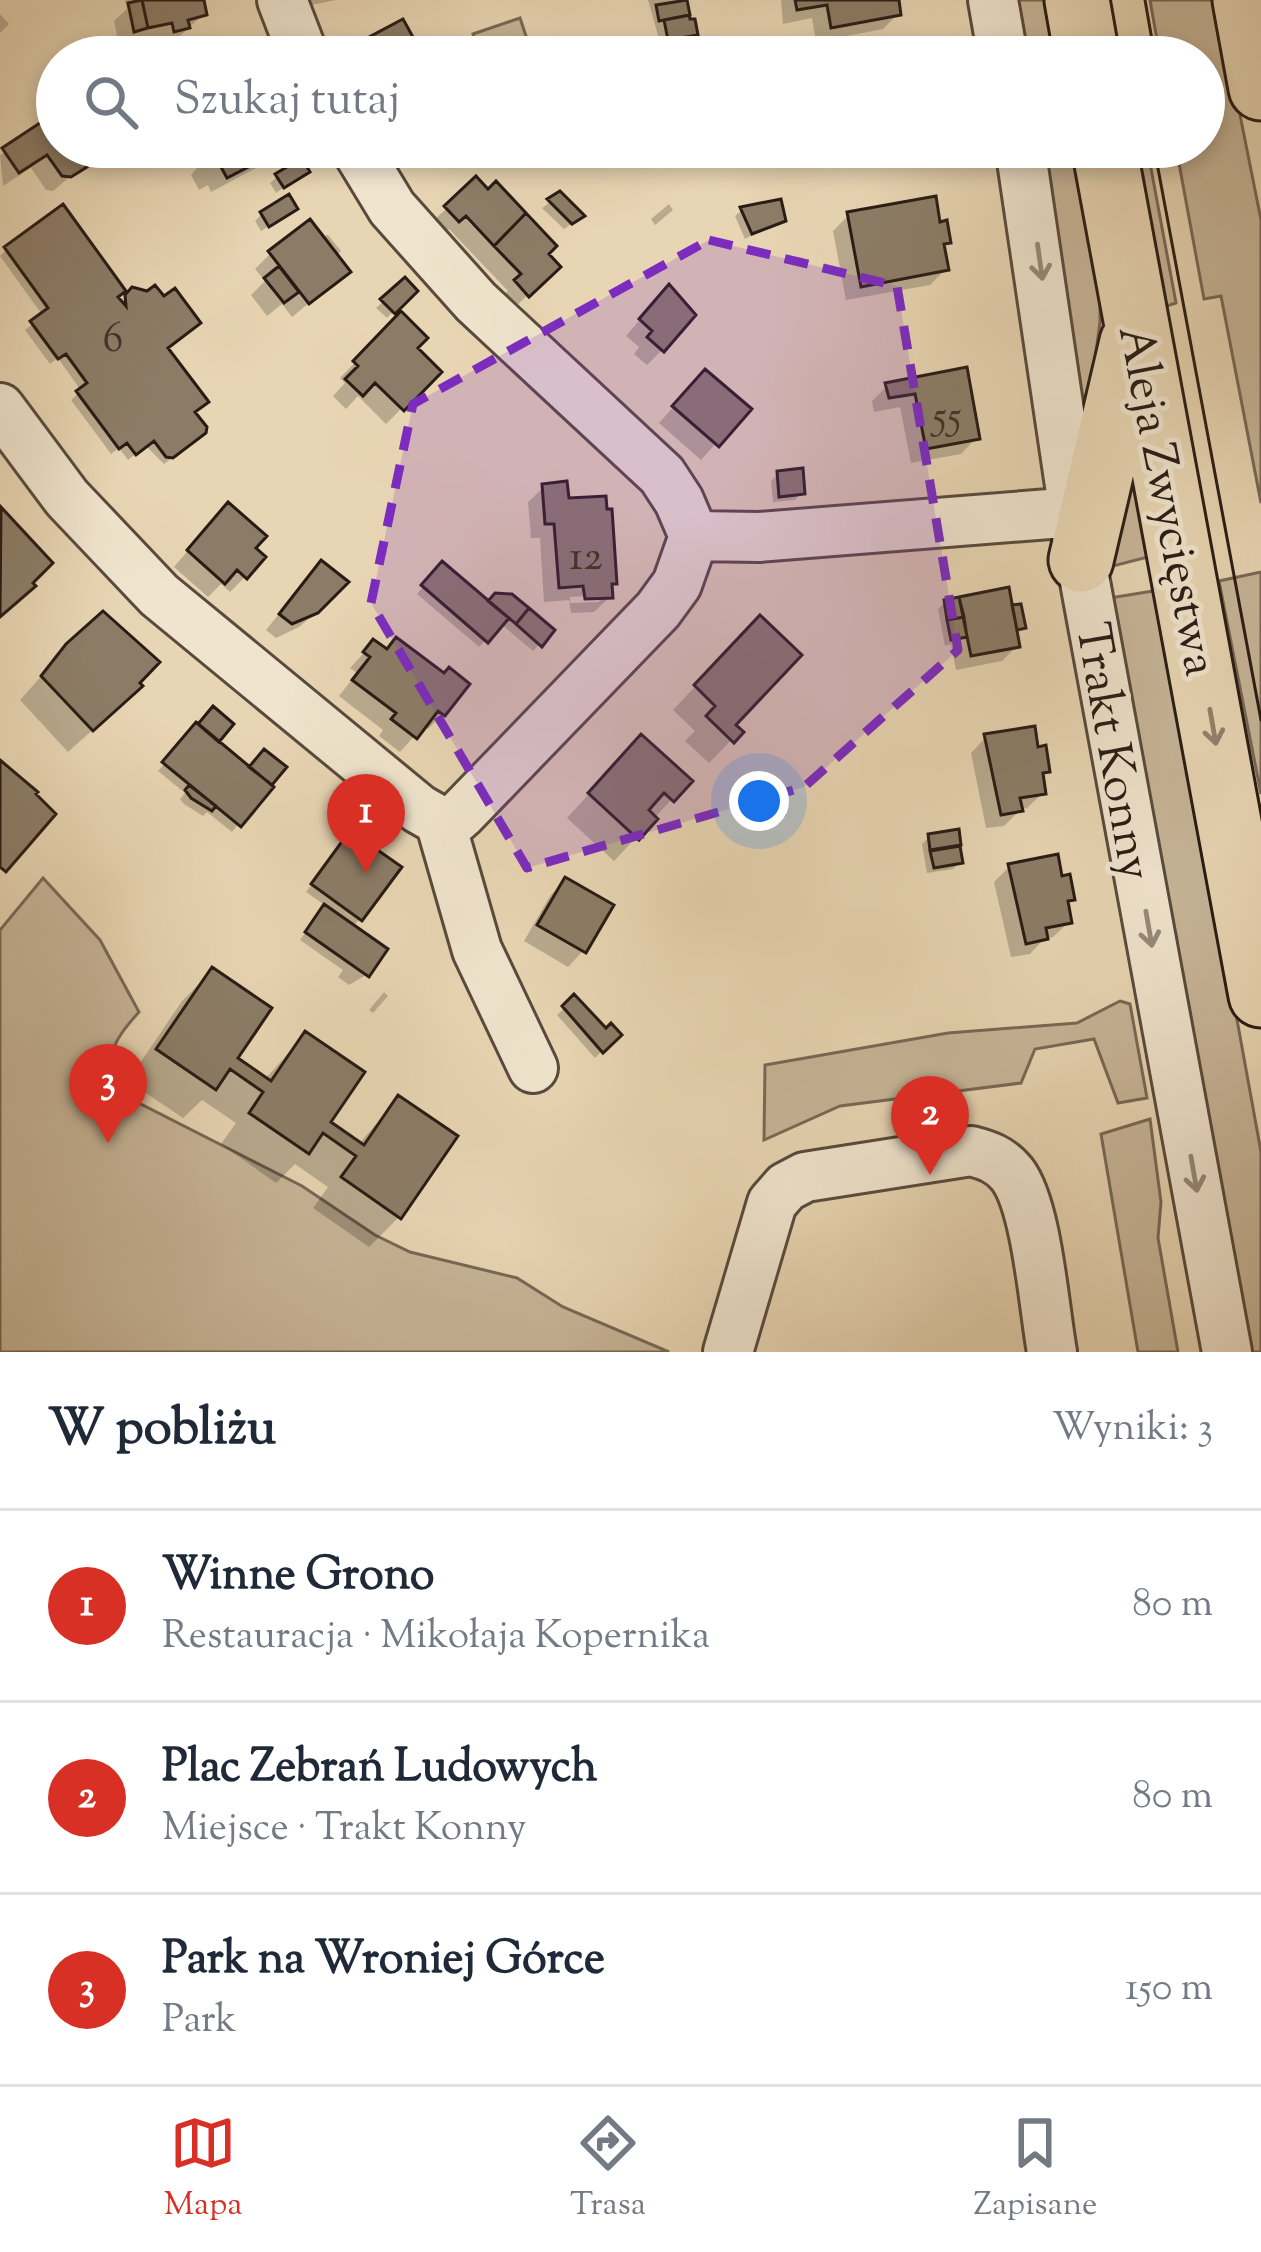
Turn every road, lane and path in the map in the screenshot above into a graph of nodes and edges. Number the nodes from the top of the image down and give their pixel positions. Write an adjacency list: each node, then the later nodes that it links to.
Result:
1 (282, 0): 5 (street)
2 (993, 0): 6 (street)
3 (1076, 0): 7 (main road)
4 (1245, 0): 8 (main road)
5 (296, 36)
6 (999, 36)
7 (1083, 36)
8 (1261, 88)
9 (368, 168): 14 (street)
10 (1023, 168): 15 (street, Trakt Konny, one-way to 15)
11 (1108, 168): 12 (main road, Aleja Zwycięstwa)
12 (1136, 322): 15 (main road); 17 (main road, Aleja Zwycięstwa, one-way to 17)
13 (0, 408): 16 (street)
14 (694, 536): 15 (street); 16 (street)
15 (1078, 536): 21 (street, Trakt Konny, one-way to 21)
16 (440, 821): 18 (street)
17 (1261, 994)
18 (533, 1068)
19 (728, 1352): 20 (street)
20 (1052, 1352)
21 (1227, 1352)

